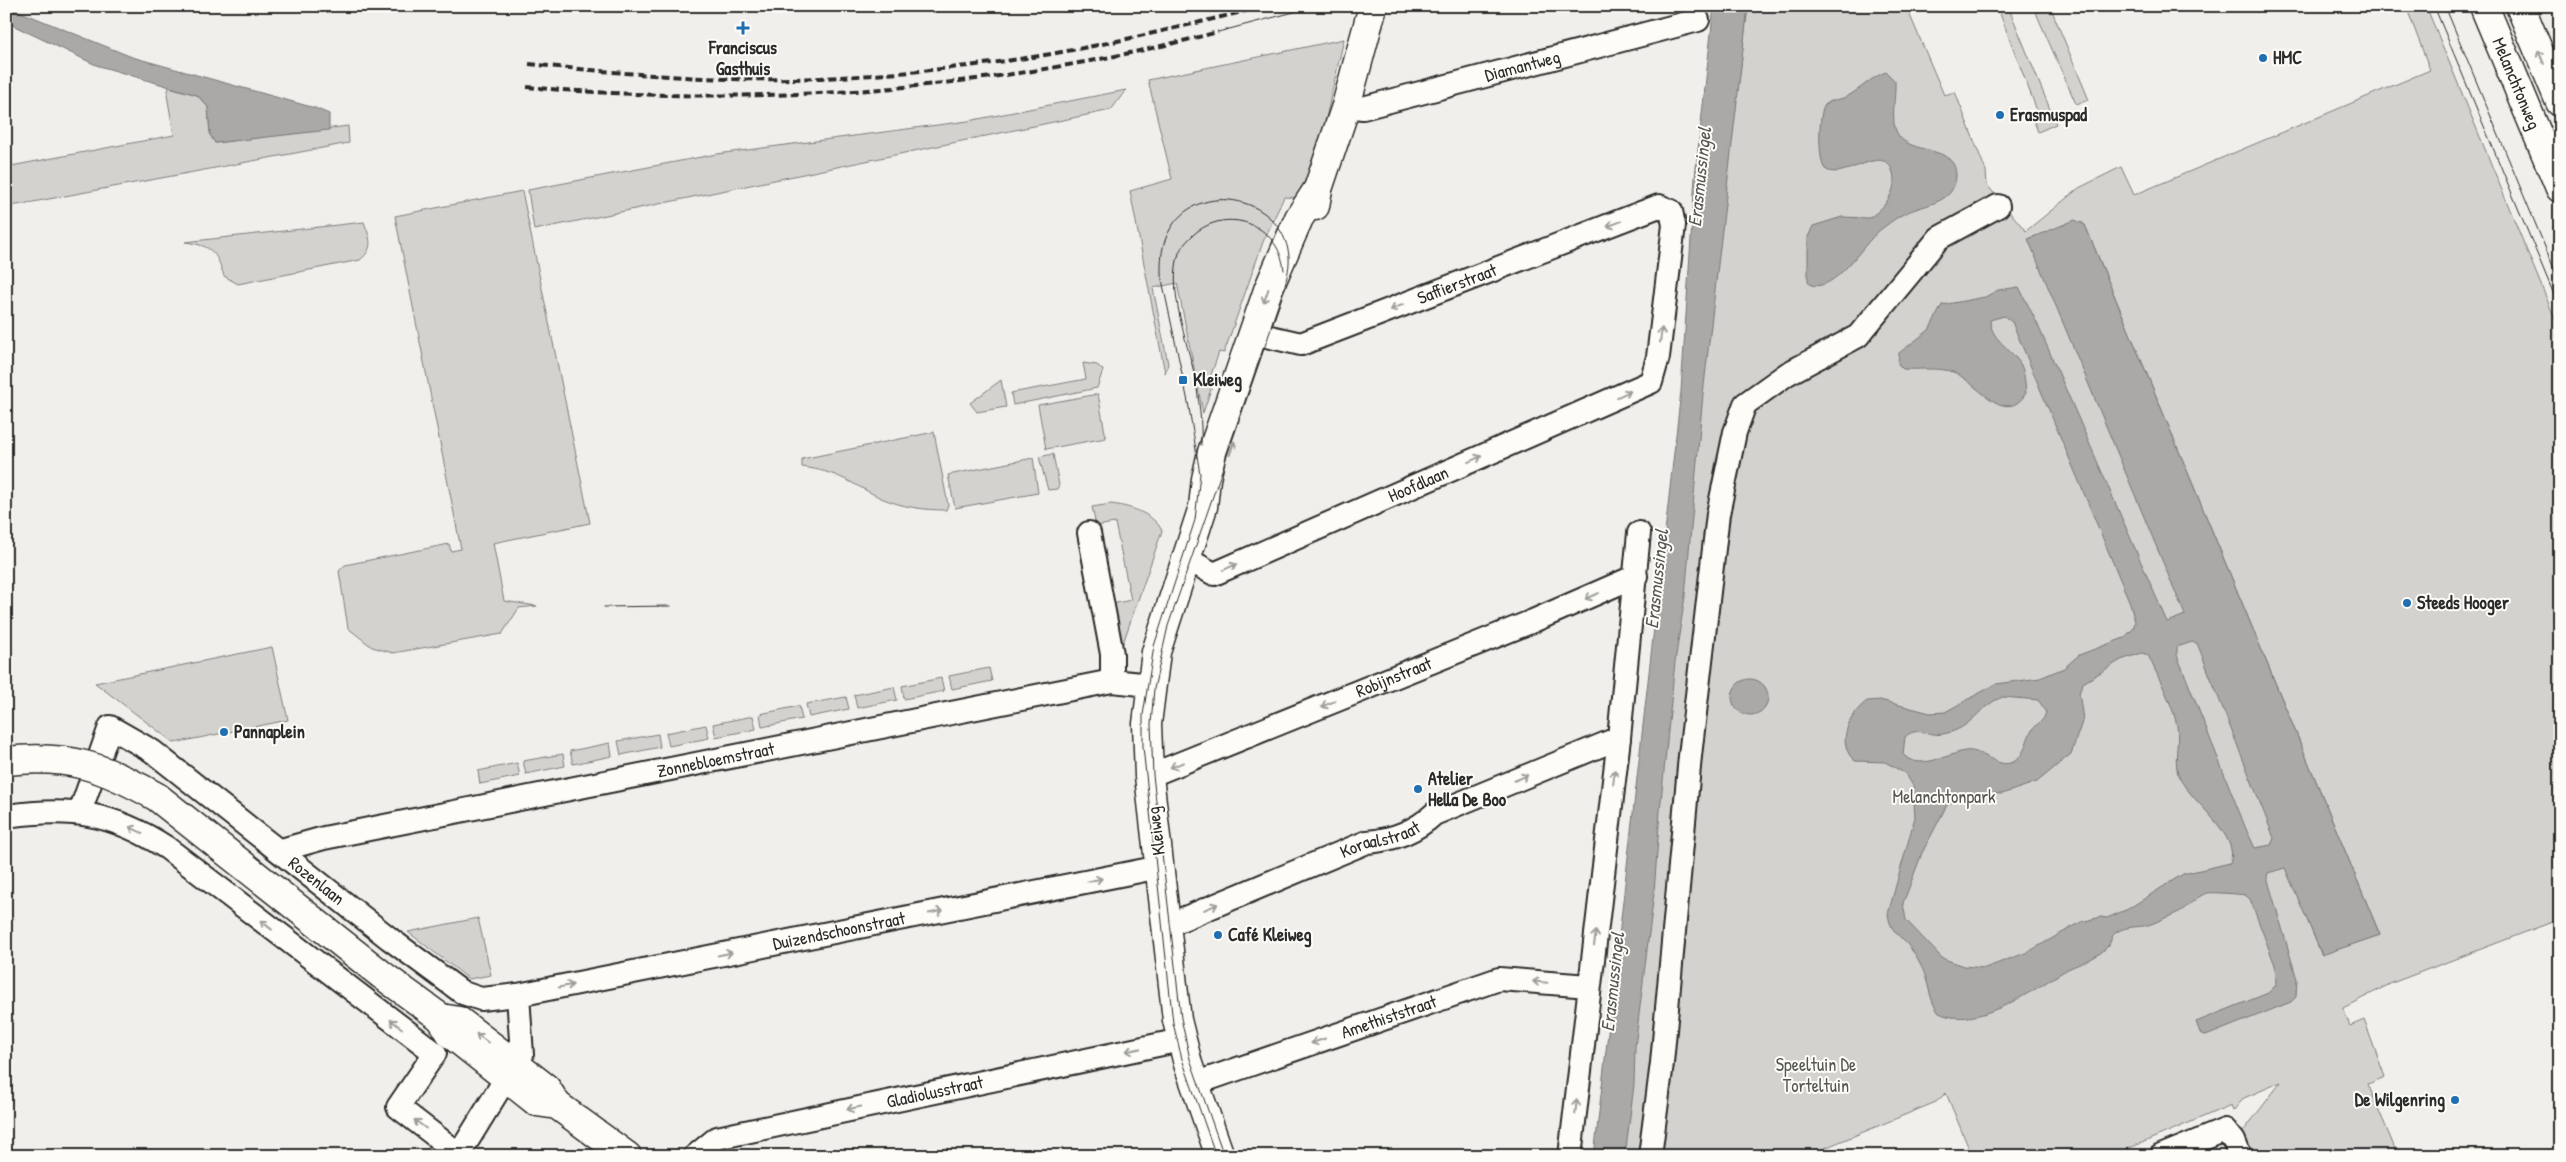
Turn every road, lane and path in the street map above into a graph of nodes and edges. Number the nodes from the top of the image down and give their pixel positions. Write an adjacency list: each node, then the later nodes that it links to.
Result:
1 (1359, 6): 7 (street, Kleiweg)
2 (1373, 6): 7 (street, Kleiweg)
3 (2484, 6): 8 (street, Melanchtonweg)
4 (2520, 6): 6 (street, Melanchtonweg, one-way to 4)
5 (1698, 20): 7 (street, Diamantweg)
6 (2560, 102)
7 (1346, 106): 10 (street, Kleiweg)
8 (2560, 188)
9 (1998, 206): 36 (street)
10 (1262, 336): 11 (street, Saffierstraat, one-way to 10); 14 (street, Kleiweg)
11 (1651, 382): 14 (street, Hoofdlaan, one-way to 11)
12 (1089, 533): 16 (street)
13 (1639, 533): 15 (street)
14 (1187, 559): 17 (street, Kleiweg)
15 (1636, 576): 18 (street); 20 (street, Robijnstraat, one-way to 20)
16 (1112, 680): 17 (street, Zonnebloemstraat); 23 (street, Zonnebloemstraat)
17 (1151, 685): 20 (street, Kleiweg)
18 (1619, 738): 25 (street, Koraalstraat, one-way to 18); 26 (street, one-way to 18)
19 (6, 761): 29 (street, Rozenlaan, bridge)
20 (1149, 776): 24 (street, Kleiweg)
21 (80, 812): 22 (street); 23 (street, Rozenlaan); 31 (street, one-way to 21)
22 (6, 816)
23 (281, 850): 27 (street, Rozenlaan)
24 (1160, 866): 25 (street, Kleiweg); 27 (street, Duizendschoonstraat, one-way to 24)
25 (1166, 926): 28 (street, Kleiweg)
26 (1589, 986): 30 (street, Amethiststraat, one-way to 30); 35 (street, one-way to 26)
27 (518, 995): 29 (street)
28 (1181, 1040): 30 (street, Kleiweg); 33 (street, Gladiolusstraat, one-way to 33)
29 (515, 1066): 31 (street); 32 (street, Rozenlaan)
30 (1194, 1084): 34 (street, Kleiweg)
31 (458, 1155)
32 (627, 1156)
33 (695, 1156)
34 (1220, 1156)
35 (1570, 1156)
36 (1650, 1156)
37 (2160, 1156): 38 (street)
38 (2240, 1156)

